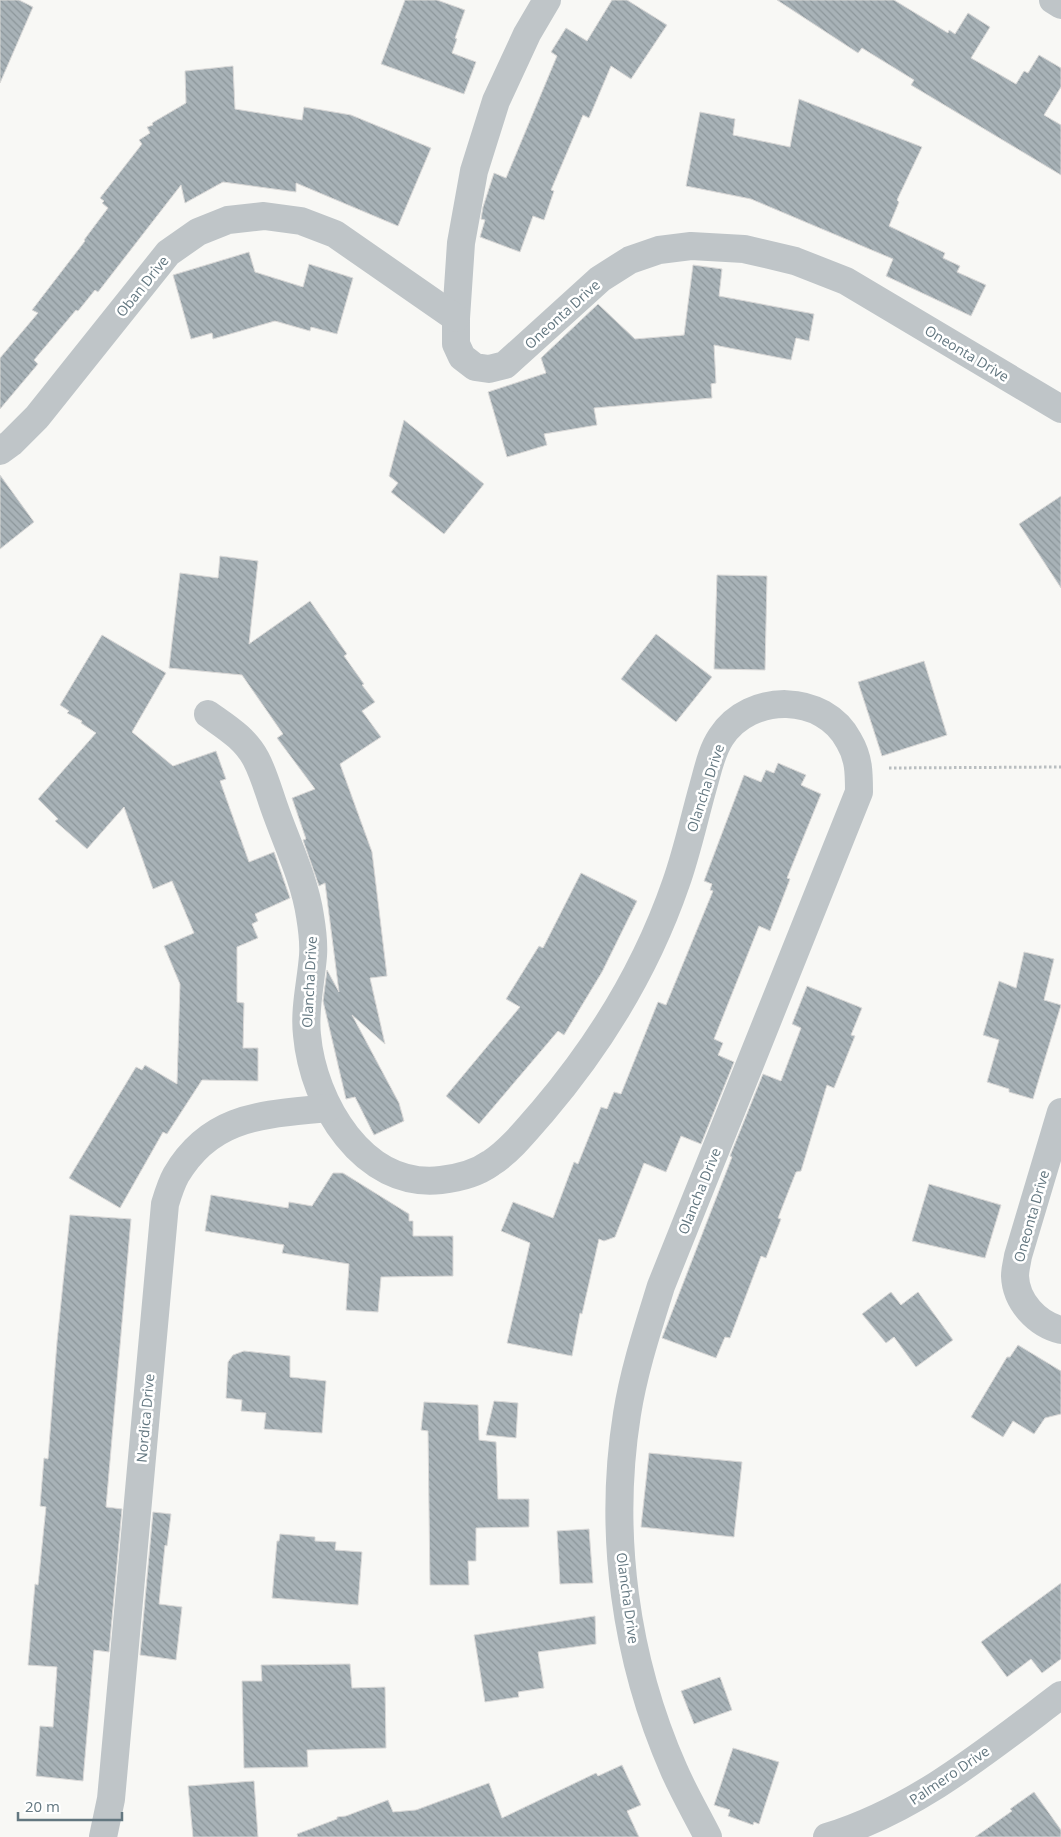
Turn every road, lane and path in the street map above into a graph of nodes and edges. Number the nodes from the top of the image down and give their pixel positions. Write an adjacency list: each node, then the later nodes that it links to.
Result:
1 (548, 0): 4 (street, Oneonta Drive)
2 (1053, 0): 3 (street)
3 (1061, 5)
4 (456, 318): 5 (street, Oneonta Drive); 6 (street, Oban Drive)
5 (1061, 409)
6 (0, 451)
7 (208, 714): 10 (street, Olancha Drive)
8 (1061, 767): 9 (path)
9 (859, 769): 10 (street, Olancha Drive); 15 (street, Olancha Drive)
10 (328, 1108): 14 (street, Nordica Drive)
11 (1061, 1112): 12 (street, Oneonta Drive)
12 (1061, 1330)
13 (1061, 1695): 16 (street, Palmero Drive)
14 (103, 1837)
15 (708, 1837)
16 (827, 1837)

